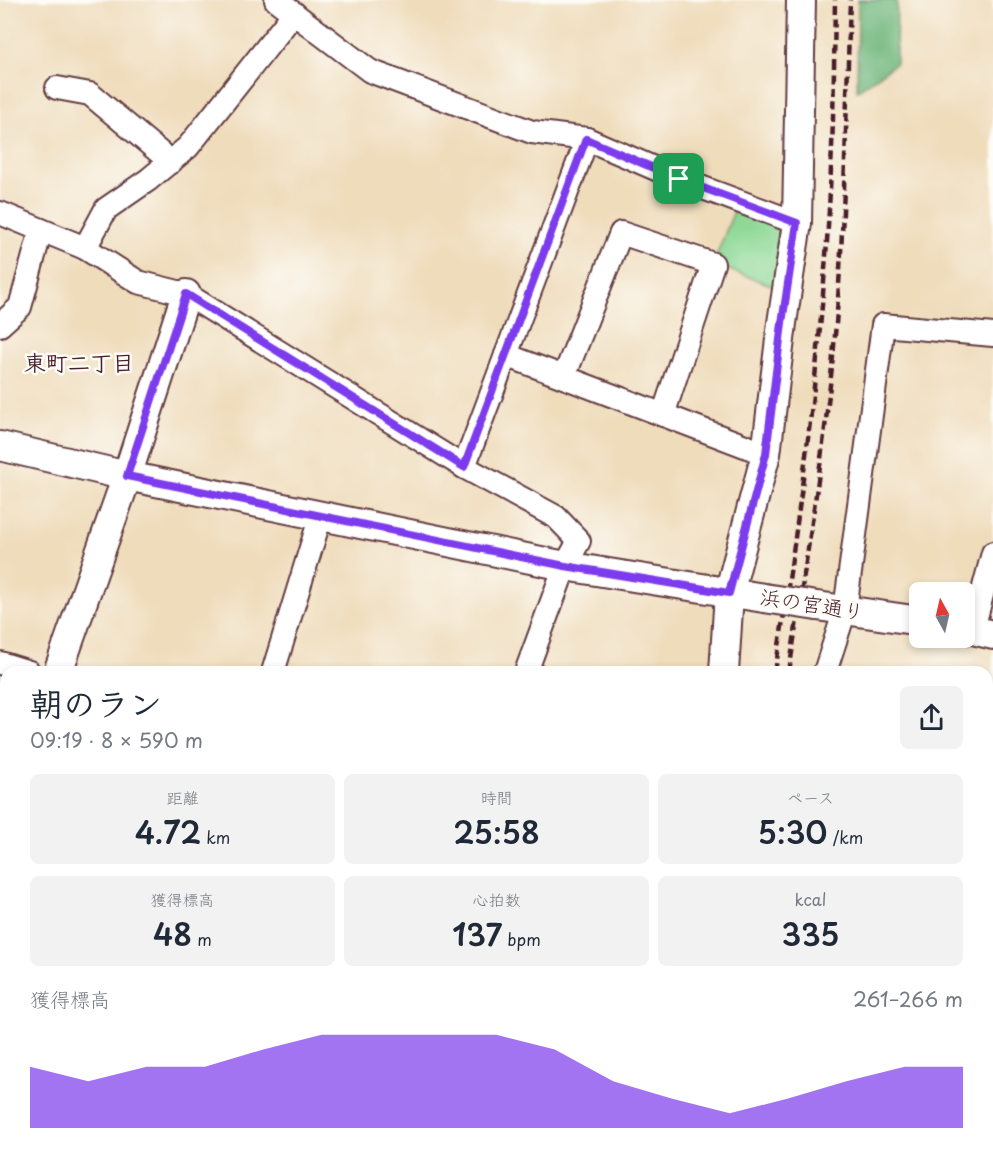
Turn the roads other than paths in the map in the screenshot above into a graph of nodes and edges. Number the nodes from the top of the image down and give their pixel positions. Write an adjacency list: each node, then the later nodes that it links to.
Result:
1 (801, 0): 7 (street)
2 (285, 7): 4 (street); 5 (street)
3 (57, 88): 5 (street)
4 (586, 139): 7 (street); 13 (street)
5 (171, 162): 9 (street)
6 (0, 213): 8 (street)
7 (797, 223): 17 (street)
8 (41, 230): 9 (street); 11 (street)
9 (85, 248): 10 (street)
10 (186, 294): 18 (street); 19 (street)
11 (0, 325)
12 (993, 335): 24 (street)
13 (506, 355): 14 (street); 18 (street)
14 (564, 377): 15 (street); 15 (street)
15 (663, 415): 17 (street)
16 (0, 446): 19 (street, 浜の宮通り)
17 (766, 454): 23 (street)
18 (464, 467): 22 (street)
19 (127, 476): 20 (street, 浜の宮通り); 27 (street)
20 (321, 514): 22 (street, 浜の宮通り); 28 (street)
21 (993, 553): 26 (street)
22 (565, 566): 23 (street, 浜の宮通り); 29 (street)
23 (729, 593): 24 (street, 浜の宮通り, bridge); 30 (street)
24 (845, 610): 25 (street, 浜の宮通り); 31 (street)
25 (909, 619)
26 (977, 631)
27 (60, 666)
28 (275, 666)
29 (528, 666)
30 (724, 666)
31 (827, 666)

